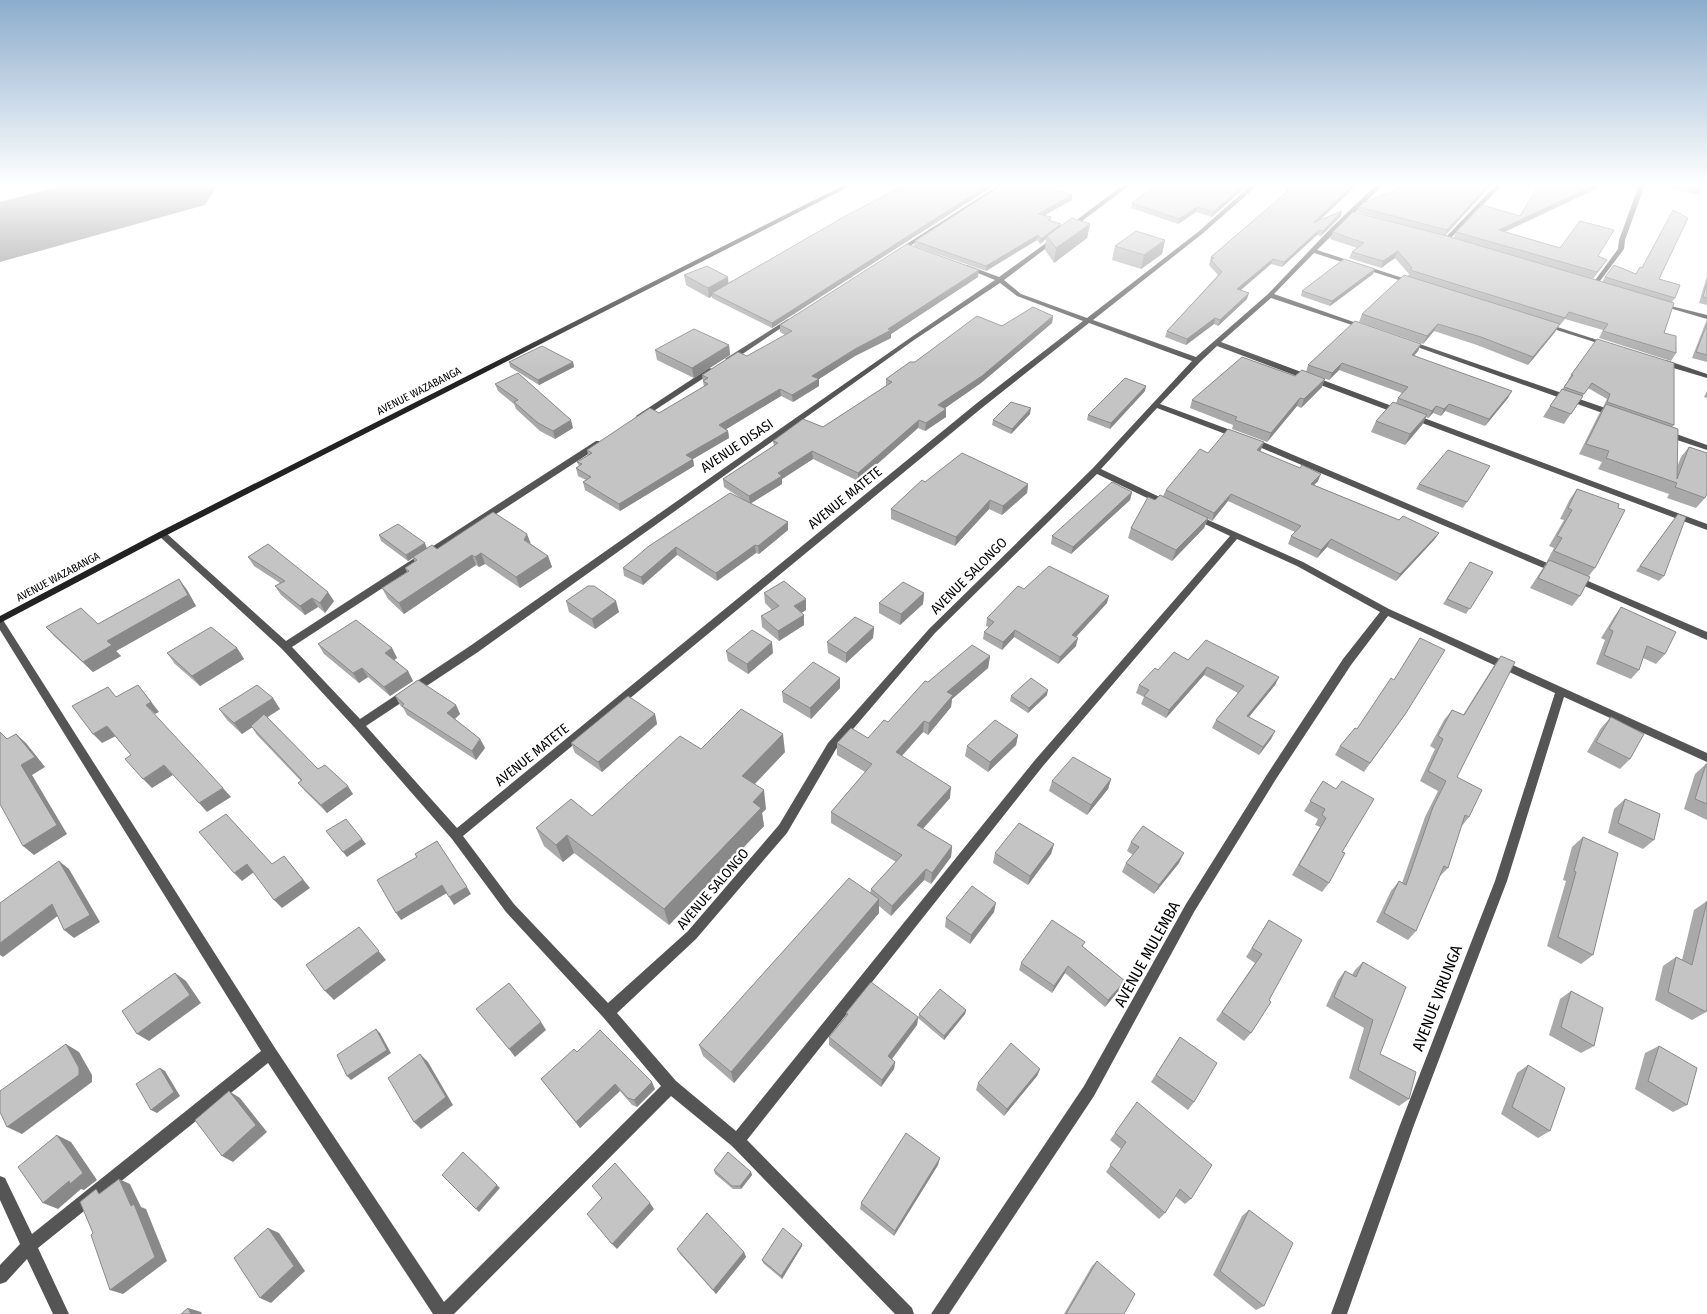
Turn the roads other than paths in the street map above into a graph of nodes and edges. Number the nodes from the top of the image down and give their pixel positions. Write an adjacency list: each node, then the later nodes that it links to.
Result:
1 (728, 246): 37 (main road, AVENUE WAZABANGA)
2 (1045, 246): 11 (street, AVENUE DISASI)
3 (1182, 246): 20 (street, AVENUE MATETE)
4 (1319, 246): 8 (street, AVENUE SALONGO)
5 (1621, 246): 13 (street)
6 (905, 247): 7 (street); 9 (street)
7 (913, 250)
8 (1314, 252): 14 (street); 16 (street, AVENUE SALONGO)
9 (889, 257)
10 (956, 263): 11 (street)
11 (1000, 280): 20 (street); 44 (street, AVENUE DISASI)
12 (1586, 281): 13 (street)
13 (1595, 284): 15 (street)
14 (1424, 286)
15 (1604, 287)
16 (1270, 295): 22 (street); 24 (street, AVENUE SALONGO)
17 (1651, 300): 19 (street)
18 (800, 314): 31 (street)
19 (1707, 317)
20 (1087, 319): 27 (street); 46 (street, AVENUE MATETE)
21 (1542, 323): 25 (street)
22 (1377, 332)
23 (1404, 341): 30 (street)
24 (1216, 343): 27 (street, AVENUE SALONGO); 36 (street)
25 (1615, 347)
26 (1652, 359): 28 (street)
27 (1198, 360): 29 (street, AVENUE SALONGO)
28 (1707, 376)
29 (1155, 405): 35 (street, AVENUE SALONGO); 41 (street)
30 (1626, 418)
31 (631, 422)
32 (1653, 428): 34 (street)
33 (607, 438): 42 (street)
34 (1707, 448)
35 (1096, 470): 38 (street); 47 (street, AVENUE SALONGO)
36 (1707, 527)
37 (162, 534): 40 (main road, AVENUE WAZABANGA); 42 (street)
38 (1234, 537): 39 (street); 50 (street)
39 (1386, 611): 43 (street); 57 (street, AVENUE MULEMBA)
40 (0, 621): 48 (street)
41 (1707, 636)
42 (285, 646): 44 (street)
43 (1560, 692): 45 (street); 58 (street, AVENUE VIRUNGA)
44 (359, 725): 46 (street)
45 (1707, 758)
46 (456, 835): 47 (street)
47 (608, 1012): 49 (street)
48 (270, 1054): 52 (street); 55 (street)
49 (671, 1086): 50 (street); 55 (street)
50 (737, 1141): 56 (street)
51 (0, 1183): 52 (street)
52 (30, 1245): 53 (street); 54 (street)
53 (0, 1276)
54 (61, 1314)
55 (442, 1314)
56 (906, 1314)
57 (939, 1314)
58 (1340, 1314)

